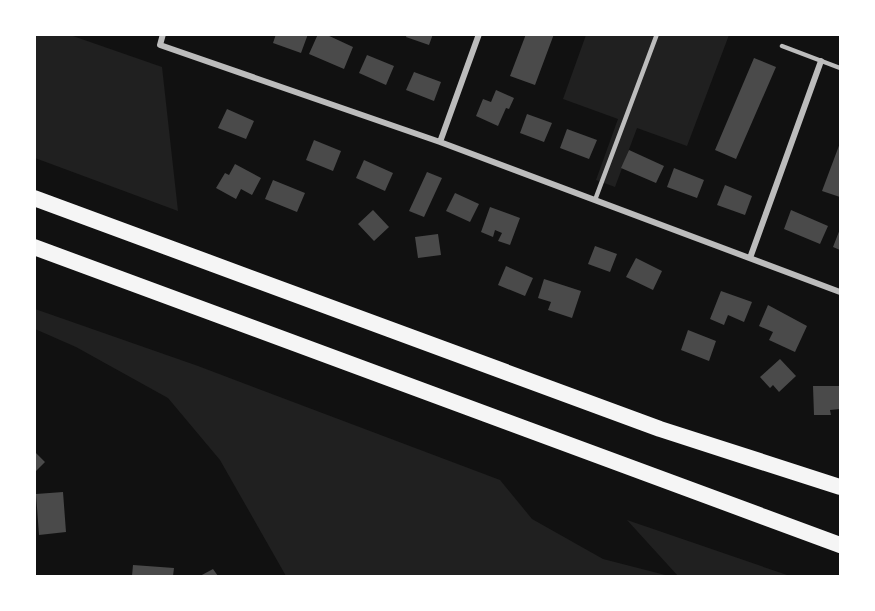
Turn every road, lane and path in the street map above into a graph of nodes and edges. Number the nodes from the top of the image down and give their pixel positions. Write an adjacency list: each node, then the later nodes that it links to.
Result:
1 (164, 34): 7 (street)
2 (479, 34): 7 (street)
3 (657, 34): 9 (lane)
4 (782, 46): 5 (lane)
5 (821, 61): 6 (lane); 12 (street)
6 (840, 68)
7 (440, 142): 9 (street)
8 (34, 198): 15 (highway)
9 (595, 200): 12 (street)
10 (34, 247): 13 (highway)
11 (34, 252): 13 (highway)
12 (750, 258): 14 (street)
13 (78, 263): 16 (highway)
14 (840, 292)
15 (840, 487)
16 (840, 545)

